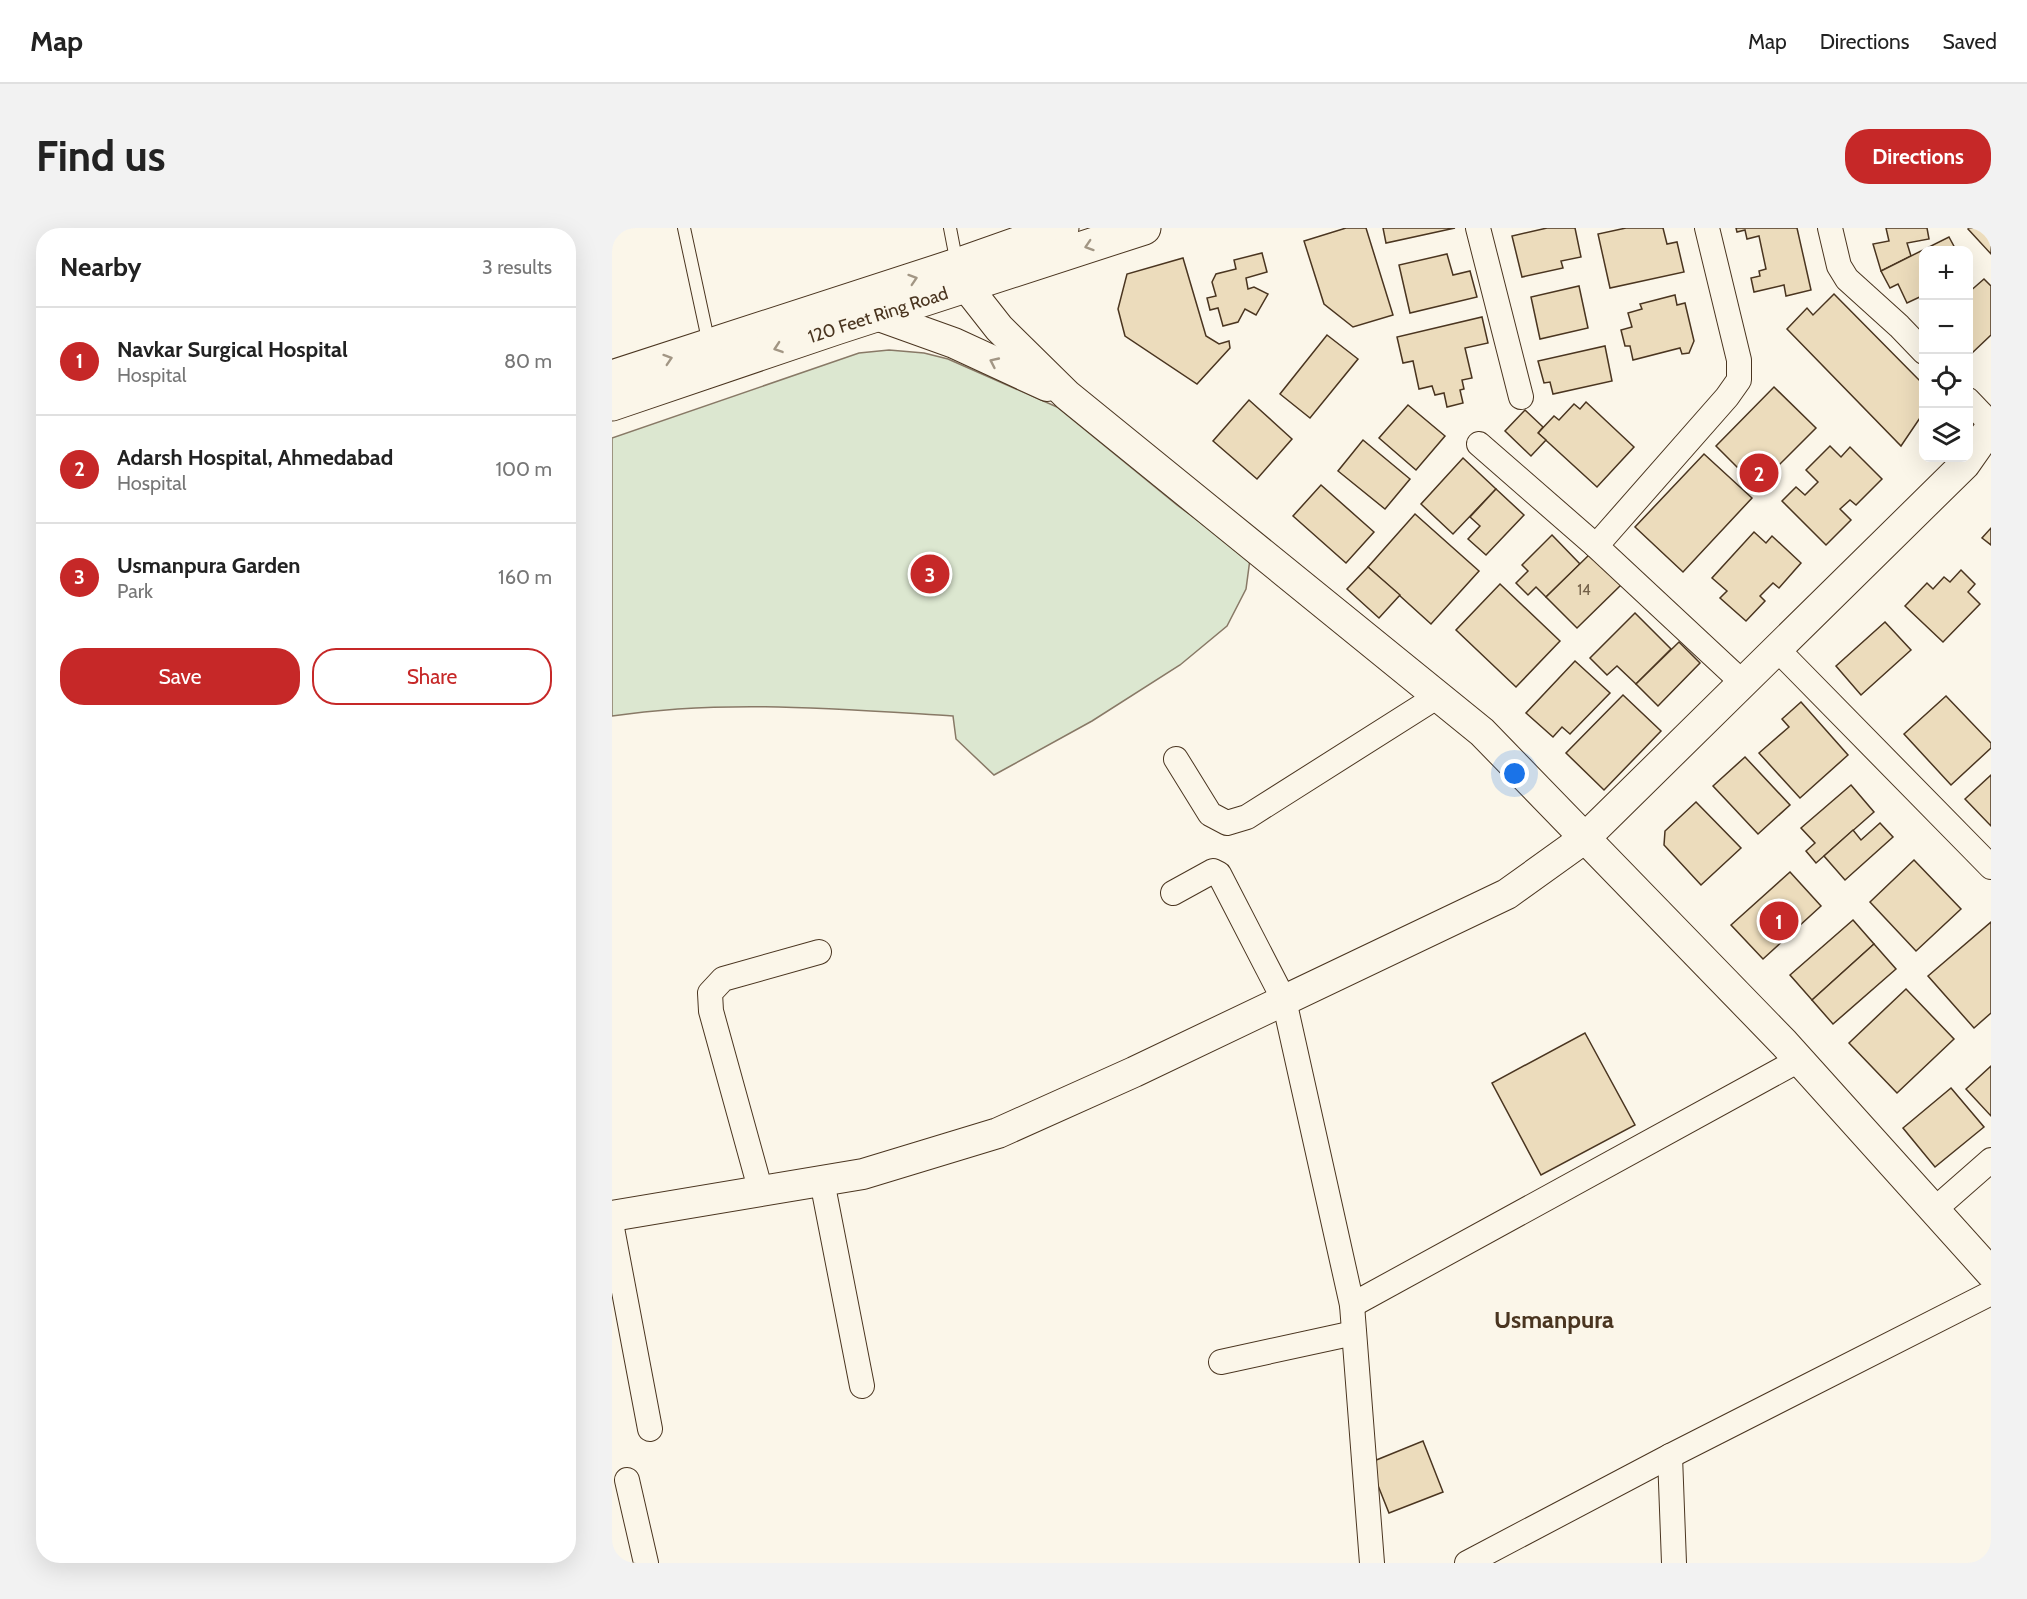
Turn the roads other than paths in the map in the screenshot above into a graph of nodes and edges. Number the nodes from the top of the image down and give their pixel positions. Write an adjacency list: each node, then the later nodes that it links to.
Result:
1 (684, 228): 10 (lane)
2 (950, 228): 8 (lane)
3 (1062, 228): 8 (main road, 120 Feet Ring Road)
4 (1144, 228): 8 (main road, 120 Feet Ring Road, one-way to 8)
5 (1478, 228): 14 (street)
6 (1707, 228): 19 (street)
7 (1830, 228): 11 (street)
8 (961, 275): 9 (main road, 120 Feet Ring Road); 13 (street)
9 (871, 305): 10 (main road, 120 Feet Ring Road); 13 (street, one-way to 9); 15 (main road, 120 Feet Ring Road, one-way to 15)
10 (710, 345): 12 (main road, 120 Feet Ring Road, one-way to 10)
11 (1919, 348)
12 (612, 377)
13 (1066, 395): 22 (street)
14 (1521, 398)
15 (612, 404)
16 (1973, 405): 17 (street)
17 (1991, 425): 20 (street)
18 (1479, 444): 19 (street)
19 (1596, 546): 21 (street)
20 (1778, 649): 21 (street); 25 (street)
21 (1743, 683): 24 (street)
22 (1437, 696): 23 (street); 24 (street)
23 (1176, 759)
24 (1585, 838): 28 (street); 29 (street)
25 (1991, 867)
26 (1173, 893): 28 (street)
27 (819, 952): 32 (street)
28 (1284, 1000): 31 (street); 38 (street)
29 (1799, 1060): 33 (street); 38 (street)
30 (1991, 1160): 33 (street)
31 (822, 1181): 32 (street); 41 (street)
32 (761, 1192): 34 (street)
33 (1934, 1210): 36 (street)
34 (612, 1216)
35 (612, 1228): 42 (street)
36 (1991, 1274)
37 (1991, 1293): 43 (street)
38 (1352, 1305): 39 (street)
39 (1353, 1333): 40 (street); 46 (street)
40 (1221, 1362)
41 (862, 1386)
42 (651, 1429)
43 (1670, 1456): 47 (street); 48 (street)
44 (627, 1480): 45 (street)
45 (646, 1563)
46 (1372, 1563)
47 (1467, 1563)
48 (1674, 1563)

